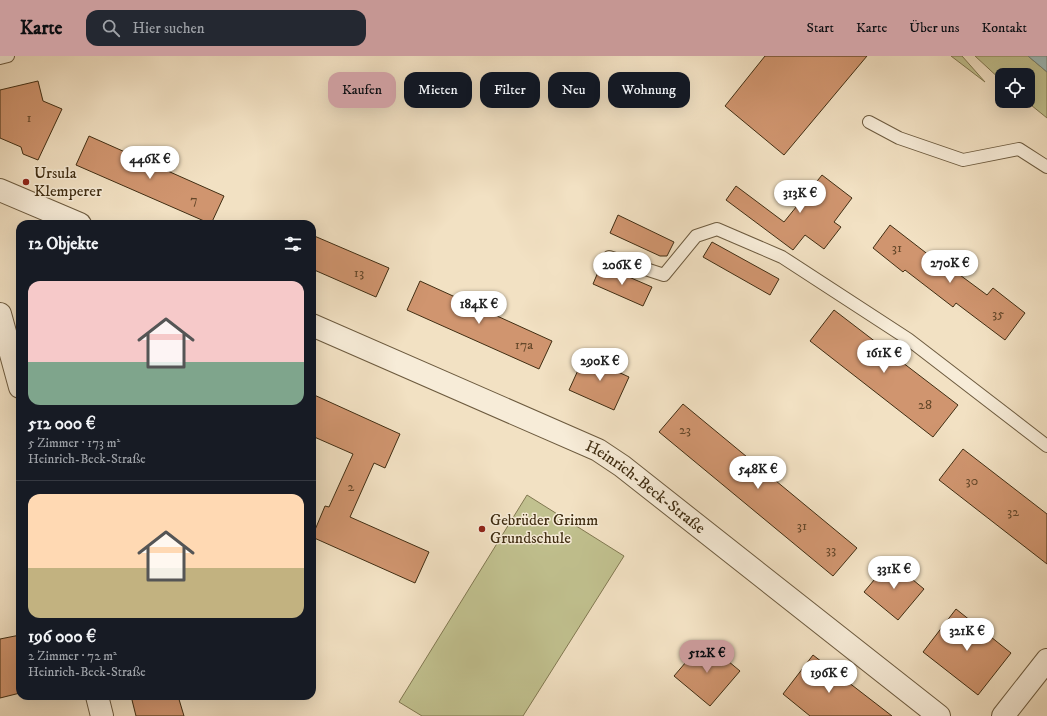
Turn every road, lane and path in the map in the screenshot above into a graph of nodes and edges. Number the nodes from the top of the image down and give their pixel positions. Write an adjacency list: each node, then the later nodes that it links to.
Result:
1 (8, 56): 2 (lane)
2 (0, 58)
3 (869, 122): 4 (lane)
4 (1047, 167)
5 (0, 190): 6 (street)
6 (71, 220)
7 (609, 256): 11 (lane)
8 (0, 314): 10 (street)
9 (316, 327): 15 (street, Heinrich-Beck-Straße)
10 (16, 372)
11 (1047, 446)
12 (1047, 660): 16 (street)
13 (98, 700): 14 (street)
14 (102, 716)
15 (939, 716)
16 (1003, 716)

